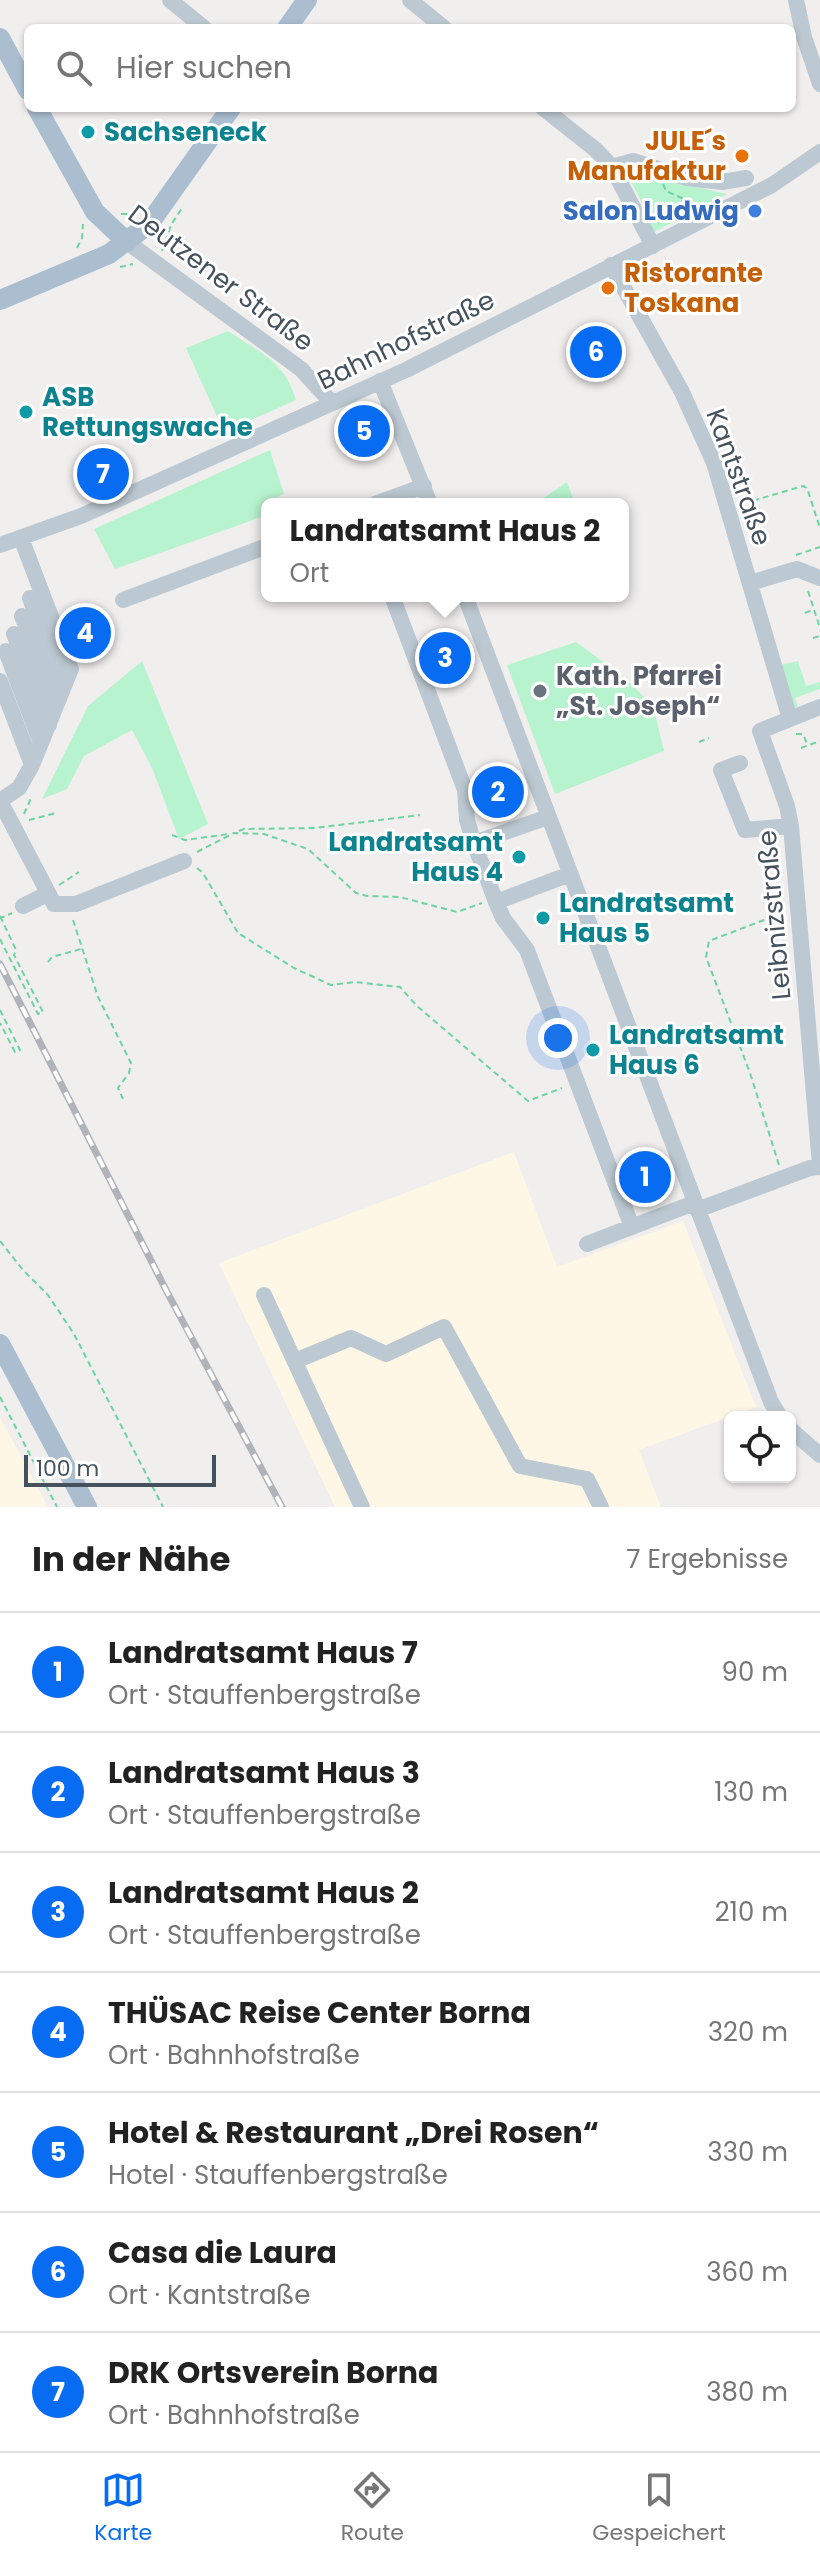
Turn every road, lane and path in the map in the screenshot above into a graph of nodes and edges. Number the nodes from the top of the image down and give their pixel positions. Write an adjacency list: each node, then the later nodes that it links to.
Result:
1 (170, 0): 5 (street)
2 (307, 0): 6 (main road)
3 (410, 0): 7 (street)
4 (796, 0): 10 (street)
5 (199, 24)
6 (290, 24)
7 (439, 24)
8 (0, 38): 9 (main road)
9 (24, 83)
10 (820, 84)
11 (39, 112): 22 (main road, Deutzener Straße)
12 (228, 112): 22 (main road)
13 (548, 112): 15 (street)
14 (820, 152): 21 (street, Bahnhofstraße)
15 (612, 167): 16 (street); 23 (street)
16 (665, 171): 17 (street); 21 (path)
17 (746, 178)
18 (114, 213): 19 (path)
19 (136, 214)
20 (83, 219): 24 (path)
21 (695, 224): 23 (street, Bahnhofstraße)
22 (127, 242): 26 (main road); 28 (street, Deutzener Straße)
23 (653, 246): 25 (street, Bahnhofstraße)
24 (76, 250)
25 (611, 265): 27 (street, Bahnhofstraße); 29 (street, Kantstraße)
26 (0, 300)
27 (380, 381): 28 (street, Bahnhofstraße); 30 (street)
28 (332, 403): 34 (street, Bahnhofstraße)
29 (714, 463): 33 (path); 41 (street, Kantstraße)
30 (424, 486): 31 (street); 32 (street)
31 (391, 498)
32 (428, 498)
33 (820, 528)
34 (21, 538): 35 (street, Bahnhofstraße); 40 (street)
35 (0, 545)
36 (820, 547): 38 (path)
37 (261, 548): 43 (street)
38 (797, 569): 39 (street); 41 (street); 46 (path)
39 (820, 578)
40 (37, 580): 42 (street); 55 (street)
41 (750, 583): 59 (street, Kantstraße)
42 (30, 598): 48 (street); 55 (street)
43 (123, 600)
44 (394, 602): 76 (street)
45 (467, 602): 72 (street)
46 (814, 610): 47 (path); 49 (path)
47 (805, 613)
48 (22, 616): 50 (street); 56 (street)
49 (820, 628)
50 (14, 634): 53 (street); 58 (street)
51 (820, 636): 52 (path)
52 (813, 638)
53 (3, 658): 63 (street)
54 (0, 681): 67 (street)
55 (63, 687): 56 (street)
56 (56, 706): 58 (street)
57 (820, 707): 59 (street, Leibnizstraße)
58 (49, 725): 63 (street)
59 (793, 726): 64 (path); 73 (street, Leibnizstraße)
60 (709, 738): 62 (path)
61 (820, 741): 64 (path)
62 (699, 742)
63 (41, 743): 67 (street)
64 (808, 746): 65 (path)
65 (801, 748)
66 (740, 763): 73 (street)
67 (32, 765): 69 (street)
68 (35, 787): 70 (path)
69 (0, 801): 80 (street)
70 (56, 813)
71 (420, 815): 74 (path)
72 (548, 817): 76 (street); 79 (street)
73 (791, 826): 84 (street, Leibnizstraße)
74 (234, 833): 75 (path); 77 (path); 81 (path)
75 (172, 835)
76 (474, 843): 81 (street)
77 (184, 861): 82 (street); 91 (path)
78 (79, 872): 80 (path)
79 (570, 874): 81 (street); 95 (street)
80 (51, 890): 82 (street); 83 (street)
81 (495, 900): 91 (street)
82 (65, 905): 87 (path)
83 (23, 906)
84 (799, 917): 93 (street, Leibnizstraße); 94 (path)
85 (1, 918): 86 (path)
86 (0, 939)
87 (83, 949): 88 (path); 92 (path)
88 (48, 962)
89 (0, 1010): 90 (path)
90 (0, 1023)
91 (577, 1082): 96 (street)
92 (123, 1099)
93 (820, 1166): 94 (street, Leibnizstraße)
94 (783, 1178): 95 (street, Leibnizstraße)
95 (695, 1207): 96 (street, Leibnizstraße); 103 (street)
96 (632, 1227): 98 (street, Leibnizstraße)
97 (0, 1241): 108 (path)
98 (587, 1244)
99 (264, 1295): 101 (street)
100 (0, 1344): 107 (main road)
101 (295, 1361): 109 (street); 110 (street)
102 (0, 1397): 106 (path)
103 (776, 1411)
104 (796, 1434): 105 (street)
105 (820, 1455)
106 (57, 1507)
107 (87, 1507)
108 (163, 1507)
109 (362, 1507)
110 (601, 1507)

